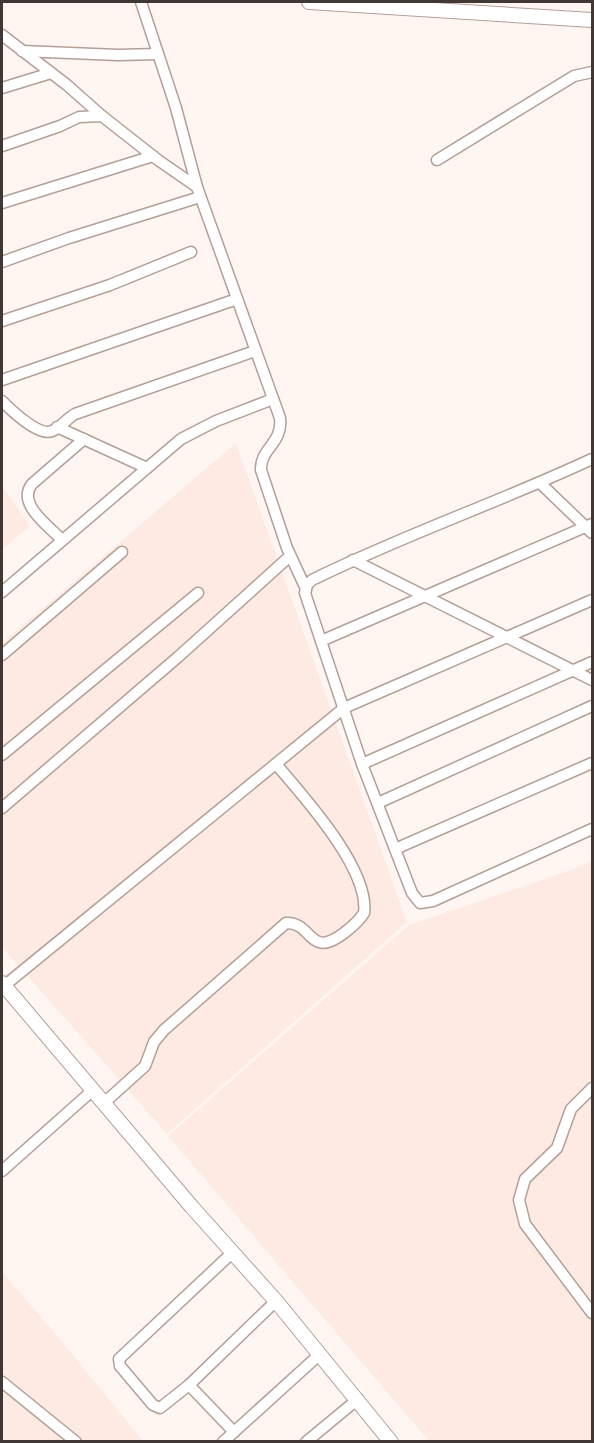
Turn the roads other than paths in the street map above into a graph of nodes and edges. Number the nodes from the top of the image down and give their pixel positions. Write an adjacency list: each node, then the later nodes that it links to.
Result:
1 (141, 2): 6 (street)
2 (309, 2): 3 (main road)
3 (592, 20)
4 (2, 35): 5 (street)
5 (22, 51): 6 (street); 8 (street)
6 (158, 54): 14 (street)
7 (592, 72): 13 (street)
8 (51, 73): 9 (street); 10 (street)
9 (2, 88)
10 (102, 116): 11 (street); 12 (street)
11 (2, 146)
12 (153, 156): 14 (street); 15 (street)
13 (437, 160)
14 (199, 192): 17 (street); 18 (street)
15 (2, 202)
16 (191, 252): 19 (street)
17 (2, 262)
18 (237, 299): 20 (street); 21 (street)
19 (2, 321)
20 (255, 351): 22 (street); 24 (street)
21 (2, 380)
22 (273, 399): 27 (street); 32 (street)
23 (2, 400): 24 (street)
24 (57, 427): 25 (street)
25 (84, 439): 27 (street); 30 (street)
26 (592, 459): 28 (street)
27 (147, 468): 30 (street)
28 (540, 483): 29 (street); 33 (street)
29 (590, 528): 37 (street)
30 (62, 540): 35 (street)
31 (122, 552): 41 (street)
32 (290, 556): 34 (street); 52 (street)
33 (353, 560): 34 (street); 37 (street)
34 (306, 589): 40 (street)
35 (2, 592)
36 (198, 593): 47 (street)
37 (426, 597): 39 (street); 40 (street)
38 (592, 600): 39 (street)
39 (507, 636): 43 (street); 46 (street)
40 (321, 641): 46 (street)
41 (2, 655)
42 (592, 662): 43 (street)
43 (573, 670): 44 (street); 50 (street)
44 (592, 680)
45 (592, 706): 51 (street)
46 (344, 708): 49 (street); 50 (street)
47 (2, 755)
48 (592, 763): 54 (street)
49 (276, 764): 55 (street); 58 (street)
50 (362, 764): 51 (street)
51 (378, 803): 54 (street)
52 (2, 807)
53 (592, 829): 54 (street)
54 (395, 849)
55 (3, 985): 57 (main road)
56 (592, 1088): 62 (street)
57 (93, 1090): 58 (main road); 59 (street)
58 (104, 1103): 60 (main road)
59 (2, 1171)
60 (233, 1252): 61 (main road); 65 (street)
61 (276, 1301): 63 (main road); 65 (street)
62 (592, 1313)
63 (320, 1354): 66 (main road); 67 (street)
64 (2, 1382): 68 (street)
65 (189, 1385): 67 (street)
66 (358, 1399): 70 (street); 71 (main road)
67 (234, 1432): 69 (street)
68 (76, 1442)
69 (223, 1442)
70 (306, 1442)
71 (391, 1442)

